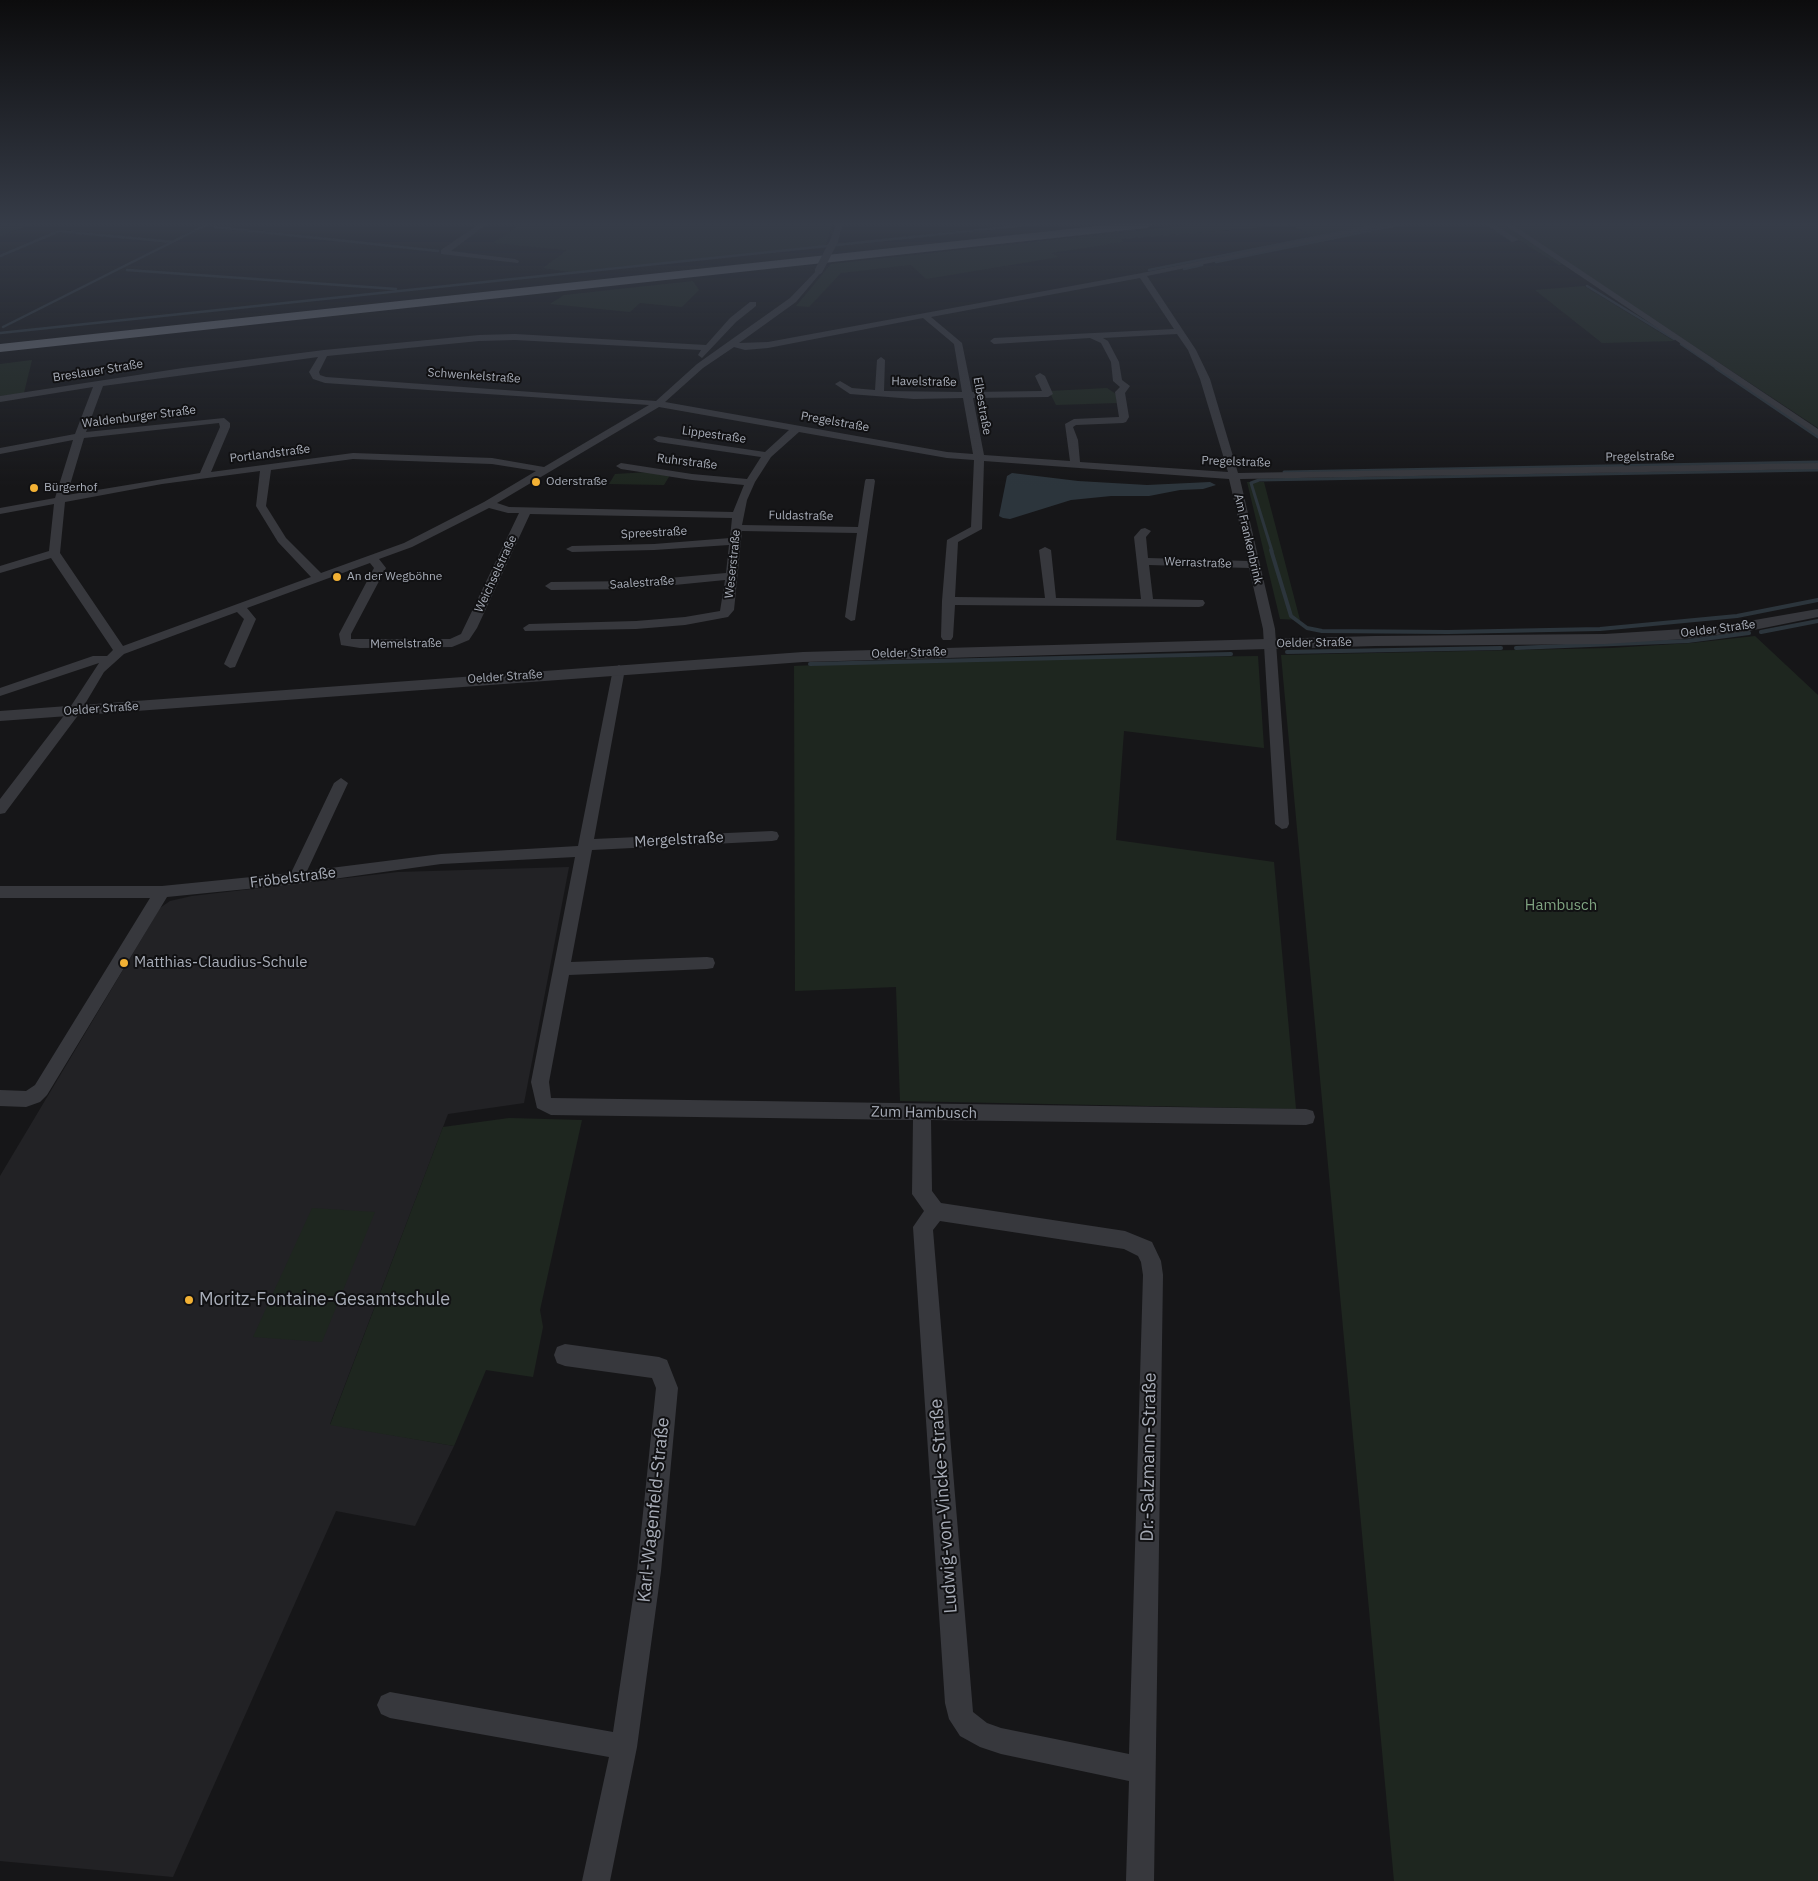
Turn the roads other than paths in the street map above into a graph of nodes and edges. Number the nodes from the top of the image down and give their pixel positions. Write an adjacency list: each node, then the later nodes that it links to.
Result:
1 (265, 312): 12 (highway)
2 (335, 312): 16 (highway)
3 (777, 312): 15 (street, bridge)
4 (947, 312): 8 (street)
5 (1167, 312): 9 (street, Am Frankenbrink)
6 (1636, 312): 29 (street)
7 (743, 313): 15 (street); 17 (street)
8 (925, 316): 15 (street); 25 (street, Elbestraße)
9 (1180, 331): 10 (street); 41 (street, Am Frankenbrink)
10 (1115, 334): 11 (street); 14 (street)
11 (1092, 336): 13 (street); 14 (street)
12 (0, 340)
13 (994, 341)
14 (1104, 341): 35 (street)
15 (734, 343): 20 (street)
16 (0, 348)
17 (708, 348): 18 (street, Breslauer Straße); 20 (street)
18 (324, 353): 22 (street, Breslauer Straße); 27 (street, Schwenkelstraße)
19 (881, 360): 24 (street, Havelstraße)
20 (700, 366): 27 (street)
21 (1040, 376): 25 (street, Havelstraße)
22 (100, 383): 26 (street, Breslauer Straße); 30 (street)
23 (840, 384): 24 (street, Havelstraße)
24 (879, 394): 25 (street, Havelstraße)
25 (968, 395): 34 (street, Elbestraße)
26 (0, 399)
27 (658, 404): 28 (street, Pregelstraße); 39 (street)
28 (797, 428): 33 (street, Weserstraße); 34 (street, Pregelstraße)
29 (1818, 433)
30 (78, 438): 32 (street, Waldenburger Straße); 40 (street, Waldenburger Straße); 44 (street)
31 (658, 439): 33 (street, Lippestraße)
32 (0, 451)
33 (767, 455): 43 (street, Weserstraße)
34 (979, 457): 35 (street, Pregelstraße); 64 (street)
35 (1075, 465): 41 (street, Pregelstraße)
36 (621, 466): 43 (street, Ruhrstraße)
37 (1818, 466): 41 (street, Pregelstraße)
38 (266, 468): 39 (street, Portlandstraße); 40 (street, Portlandstraße); 61 (street)
39 (546, 470): 45 (street)
40 (204, 475): 44 (street, Portlandstraße)
41 (1234, 476): 58 (street, Am Frankenbrink)
42 (870, 481): 50 (street)
43 (750, 482): 48 (street, Weserstraße)
44 (60, 500): 46 (street, Portlandstraße); 55 (street)
45 (488, 504): 47 (street); 56 (street)
46 (0, 511)
47 (526, 511): 48 (street); 71 (street, Weichselstraße)
48 (738, 515): 49 (street, Weserstraße)
49 (737, 528): 50 (street, Fuldastraße); 52 (street, Weserstraße)
50 (864, 530): 69 (street)
51 (1145, 531): 57 (street, Werrastraße)
52 (736, 541): 53 (street, Spreestraße); 60 (street, Weserstraße)
53 (572, 549)
54 (1046, 550): 65 (street)
55 (54, 553): 59 (street); 74 (street)
56 (373, 559): 61 (street); 71 (street, Memelstraße)
57 (1143, 561): 58 (street, Werrastraße); 63 (street, Werrastraße)
58 (1254, 565): 73 (street, Am Frankenbrink)
59 (0, 570)
60 (732, 576): 62 (street, Saalestraße); 70 (street, Weserstraße)
61 (319, 578): 67 (street)
62 (551, 586)
63 (1147, 601): 65 (street); 66 (street)
64 (948, 602): 65 (street); 72 (street)
65 (1051, 603)
66 (1199, 603)
67 (240, 608): 74 (street); 76 (street)
68 (1818, 612): 73 (street, Oelder Straße)
69 (851, 617)
70 (528, 628)
71 (465, 637)
72 (947, 637)
73 (1269, 644): 77 (street, Oelder Straße); 83 (street, Am Frankenbrink)
74 (120, 651): 75 (street)
75 (108, 660): 78 (street); 79 (street)
76 (230, 664)
77 (619, 669): 79 (street, Oelder Straße); 85 (street)
78 (0, 692)
79 (74, 711): 80 (street, Oelder Straße); 82 (street)
80 (0, 716)
81 (341, 783): 86 (street)
82 (0, 809)
83 (1282, 824)
84 (772, 836): 85 (street, Mergelstraße)
85 (586, 848): 86 (street, Fröbelstraße); 90 (street)
86 (297, 878): 88 (street, Fröbelstraße)
87 (0, 892): 88 (street, Fröbelstraße)
88 (162, 892): 91 (street)
89 (707, 963): 90 (street)
90 (562, 969): 92 (street, Zum Hambusch)
91 (0, 1098)
92 (922, 1113): 93 (street, Zum Hambusch); 94 (street)
93 (1306, 1116)
94 (936, 1211): 98 (street, Ludwig-von-Vincke-Straße); 98 (street, Dr.-Salzmann-Straße)
95 (565, 1355): 97 (street, Karl-Wagenfeld-Straße)
96 (390, 1706): 97 (street)
97 (624, 1747): 99 (street, Karl-Wagenfeld-Straße)
98 (1142, 1770): 100 (street, Dr.-Salzmann-Straße)
99 (596, 1881)
100 (1140, 1881)

